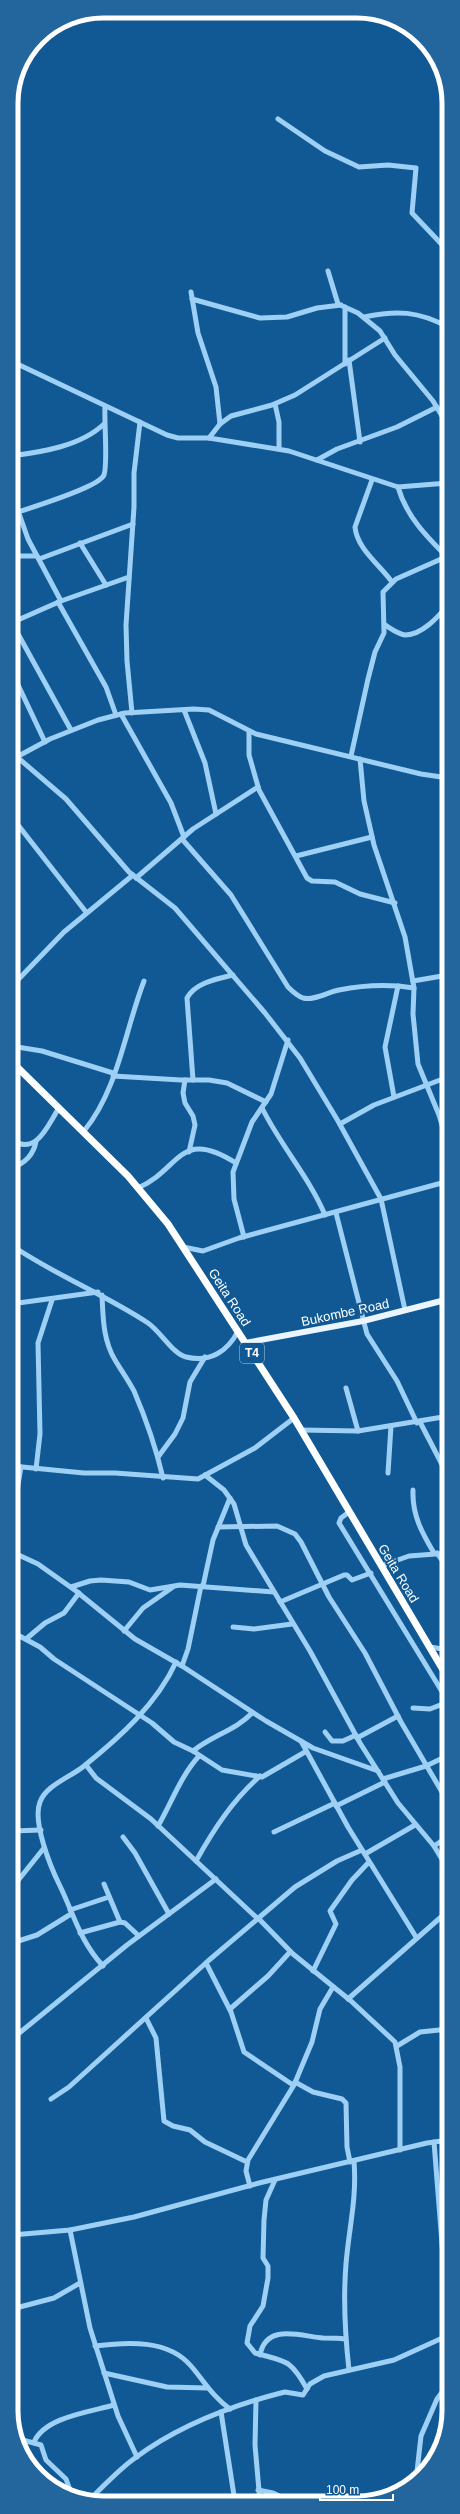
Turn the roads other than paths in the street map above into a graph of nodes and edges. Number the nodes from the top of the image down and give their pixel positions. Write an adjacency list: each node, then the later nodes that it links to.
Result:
1 (278, 119): 2 (street)
2 (442, 245)
3 (328, 270): 6 (street)
4 (191, 292): 5 (street)
5 (192, 298): 6 (street); 19 (street)
6 (343, 306): 7 (street); 12 (street)
7 (364, 317): 8 (street); 9 (street)
8 (442, 324)
9 (385, 338): 10 (street); 15 (street)
10 (350, 360): 12 (street); 21 (street)
11 (18, 364): 14 (street)
12 (344, 364): 13 (street)
13 (275, 404): 19 (street); 22 (street)
14 (105, 407): 17 (street); 18 (street)
15 (437, 407): 16 (street); 21 (street)
16 (442, 416)
17 (140, 422): 20 (street); 29 (street)
18 (104, 424): 23 (street); 28 (street)
19 (220, 424): 20 (street)
20 (209, 438): 22 (street)
21 (360, 442): 24 (street)
22 (279, 450): 24 (street)
23 (18, 455)
24 (317, 460): 25 (street)
25 (372, 480): 27 (street); 36 (street)
26 (442, 483): 27 (street)
27 (398, 487): 31 (street)
28 (18, 512): 33 (street)
29 (133, 524): 30 (street); 35 (street)
30 (80, 543): 33 (street); 37 (street)
31 (442, 550)
32 (18, 557): 33 (street)
33 (38, 558): 38 (street)
34 (442, 560): 36 (street)
35 (129, 577): 37 (street); 45 (street)
36 (392, 582): 41 (street)
37 (106, 585): 38 (street)
38 (59, 602): 40 (street); 46 (street)
39 (442, 611): 41 (street)
40 (18, 620)
41 (385, 625): 50 (street)
42 (18, 634): 47 (street)
43 (18, 685): 49 (street)
44 (184, 710): 45 (street); 48 (street); 55 (street)
45 (132, 713): 46 (street)
46 (119, 715): 47 (street); 58 (street)
47 (71, 730): 49 (street)
48 (249, 731): 50 (street); 54 (street)
49 (45, 742): 51 (street)
50 (351, 756): 52 (street)
51 (18, 757): 60 (street)
52 (360, 759): 53 (street); 57 (street)
53 (442, 777)
54 (258, 787): 55 (street); 59 (street)
55 (216, 814): 58 (street)
56 (18, 825): 62 (street)
57 (372, 836): 59 (street); 61 (street)
58 (183, 838): 60 (street); 68 (street)
59 (296, 856): 61 (street)
60 (134, 877): 62 (street); 63 (street)
61 (395, 903): 67 (street)
62 (86, 912): 65 (street)
63 (232, 975): 70 (street); 76 (street)
64 (442, 977): 67 (street)
65 (18, 980)
66 (144, 981): 73 (street)
67 (413, 981): 69 (street)
68 (398, 986): 69 (street); 78 (street)
69 (414, 988): 77 (street)
70 (288, 1040): 79 (street); 82 (street)
71 (18, 1047): 73 (street)
72 (18, 1068): 80 (highway, Geita Road / T4)
73 (113, 1074): 75 (street); 84 (street)
74 (442, 1079): 77 (street)
75 (185, 1080): 76 (street); 87 (street)
76 (193, 1080): 79 (street)
77 (426, 1086): 78 (street); 83 (street)
78 (394, 1097): 82 (street)
79 (266, 1102): 81 (street)
80 (59, 1108): 84 (highway, Geita Road / T4); 85 (street)
81 (262, 1108): 88 (street); 94 (street)
82 (340, 1124): 92 (street)
83 (442, 1128)
84 (84, 1131): 91 (highway, Geita Road / T4)
85 (36, 1140): 86 (street); 89 (street)
86 (18, 1143)
87 (189, 1152): 88 (street); 91 (street)
88 (236, 1163): 95 (street)
89 (18, 1166)
90 (442, 1183): 92 (street)
91 (138, 1188): 96 (highway, Geita Road / T4)
92 (381, 1199): 93 (street); 102 (street)
93 (336, 1213): 94 (street); 103 (street)
94 (326, 1215): 95 (street)
95 (244, 1237): 96 (street)
96 (183, 1247): 104 (highway, Geita Road / T4)
97 (18, 1249): 98 (street)
98 (100, 1294): 99 (street); 106 (street); 114 (street)
99 (52, 1300): 101 (street); 118 (street)
100 (442, 1301): 102 (main road, Bukombe Road)
101 (18, 1303)
102 (405, 1310): 103 (main road, Bukombe Road)
103 (363, 1321): 105 (main road, Bukombe Road); 110 (street)
104 (238, 1331): 105 (highway, Geita Road / T4); 106 (street)
105 (246, 1343): 109 (highway, Geita Road / T4)
106 (205, 1357): 114 (street)
107 (346, 1388): 113 (street)
108 (442, 1417): 110 (street)
109 (294, 1418): 112 (highway, Geita Road / T4); 120 (street)
110 (418, 1422): 111 (street); 115 (street)
111 (391, 1426): 113 (street); 119 (street)
112 (301, 1430): 113 (street); 125 (highway, Geita Road / T4)
113 (358, 1431)
114 (158, 1457): 121 (street)
115 (442, 1465)
116 (18, 1467): 117 (street)
117 (21, 1468): 118 (street); 122 (street)
118 (36, 1469): 121 (street)
119 (388, 1473)
120 (206, 1475): 121 (street); 124 (street)
121 (163, 1478)
122 (18, 1485)
123 (413, 1490): 128 (street)
124 (230, 1498): 126 (street); 127 (street)
125 (349, 1512): 132 (highway, Geita Road / T4); 133 (street)
126 (240, 1525): 127 (street); 134 (street); 138 (street)
127 (218, 1527): 136 (street)
128 (435, 1553): 129 (street); 131 (street); 132 (street)
129 (442, 1553)
130 (18, 1555): 137 (street)
131 (442, 1562)
132 (381, 1566): 146 (highway, Geita Road / T4)
133 (371, 1573): 134 (street); 151 (street)
134 (323, 1583): 140 (street); 156 (street)
135 (175, 1586): 136 (street); 137 (street); 143 (street)
136 (202, 1586): 138 (street); 149 (street)
137 (71, 1587): 139 (street)
138 (274, 1592): 140 (street)
139 (79, 1593): 143 (street); 145 (street)
140 (280, 1602): 141 (street)
141 (292, 1624): 142 (street); 158 (street)
142 (232, 1627)
143 (124, 1631): 148 (street)
144 (18, 1635): 145 (street)
145 (26, 1639): 155 (street)
146 (430, 1647): 147 (street); 150 (highway, Geita Road / T4)
147 (442, 1649)
148 (176, 1662): 149 (street); 155 (street)
149 (182, 1666): 154 (street)
150 (442, 1668)
151 (442, 1692)
152 (442, 1704): 153 (street)
153 (413, 1708)
154 (252, 1713): 159 (street); 160 (street)
155 (139, 1715): 160 (street); 164 (street)
156 (398, 1716): 158 (street); 165 (street)
157 (325, 1732): 158 (street)
158 (356, 1737): 166 (street)
159 (301, 1741): 161 (street); 166 (street)
160 (193, 1751): 162 (street)
161 (306, 1752): 167 (street); 170 (street)
162 (199, 1756): 167 (street); 172 (street)
163 (442, 1758): 165 (street)
164 (86, 1765): 172 (street); 173 (street)
165 (426, 1766): 168 (street); 169 (street)
166 (378, 1771): 168 (street)
167 (260, 1776): 182 (street)
168 (384, 1780): 170 (street); 171 (street)
169 (442, 1792)
170 (335, 1805): 175 (street); 180 (street)
171 (415, 1825): 178 (street); 180 (street)
172 (158, 1826): 182 (street)
173 (41, 1830): 174 (street); 179 (street)
174 (18, 1831)
175 (274, 1832)
176 (123, 1837): 189 (street)
177 (442, 1841): 178 (street)
178 (434, 1846): 181 (street)
179 (44, 1848): 185 (street); 188 (street)
180 (363, 1852): 183 (street); 191 (street)
181 (442, 1859)
182 (196, 1861): 184 (street)
183 (369, 1862): 195 (street); 200 (street)
184 (216, 1879): 189 (street); 191 (street)
185 (18, 1880)
186 (104, 1884): 187 (street)
187 (109, 1897): 188 (street); 192 (street)
188 (70, 1912): 193 (street); 196 (street)
189 (169, 1914): 194 (street)
190 (442, 1916): 195 (street)
191 (258, 1919): 197 (street); 198 (street)
192 (120, 1922): 193 (street); 194 (street)
193 (80, 1933): 199 (street)
194 (139, 1936): 199 (street)
195 (416, 1937): 202 (street)
196 (18, 1941)
197 (290, 1952): 200 (street); 203 (street)
198 (206, 1963): 203 (street); 204 (street)
199 (102, 1966): 206 (street)
200 (313, 1971): 201 (street)
201 (333, 1987): 202 (street); 208 (street)
202 (348, 1999): 207 (street)
203 (230, 2009): 208 (street)
204 (146, 2018): 209 (street); 214 (street)
205 (442, 2030): 207 (street)
206 (18, 2034)
207 (397, 2046): 212 (street)
208 (294, 2084): 213 (street); 214 (street)
209 (51, 2099)
210 (442, 2141): 211 (street)
211 (434, 2142): 212 (street); 219 (street)
212 (400, 2150): 213 (street)
213 (352, 2161): 215 (street); 222 (street)
214 (248, 2162): 216 (street)
215 (275, 2180): 216 (street); 225 (street)
216 (250, 2186): 217 (street)
217 (70, 2230): 218 (street); 220 (street)
218 (18, 2235)
219 (442, 2256)
220 (80, 2283): 221 (street); 224 (street)
221 (18, 2307)
222 (345, 2338): 225 (street); 226 (street)
223 (442, 2339): 226 (street)
224 (95, 2346): 227 (street); 228 (street)
225 (260, 2355): 229 (street)
226 (349, 2370): 229 (street)
227 (104, 2373): 228 (street); 232 (street)
228 (207, 2388): 233 (street)
229 (307, 2389): 231 (street)
230 (442, 2392): 238 (street)
231 (256, 2400): 233 (street); 240 (street)
232 (114, 2405): 236 (street); 237 (street)
233 (230, 2408): 234 (street)
234 (221, 2412): 237 (street); 242 (street)
235 (24, 2440): 236 (street)
236 (34, 2442): 239 (street)
237 (137, 2457): 241 (street)
238 (417, 2471)
239 (69, 2489)
240 (258, 2490): 243 (street); 244 (street)
241 (94, 2495)
242 (235, 2496)
243 (259, 2496)
244 (280, 2496)

